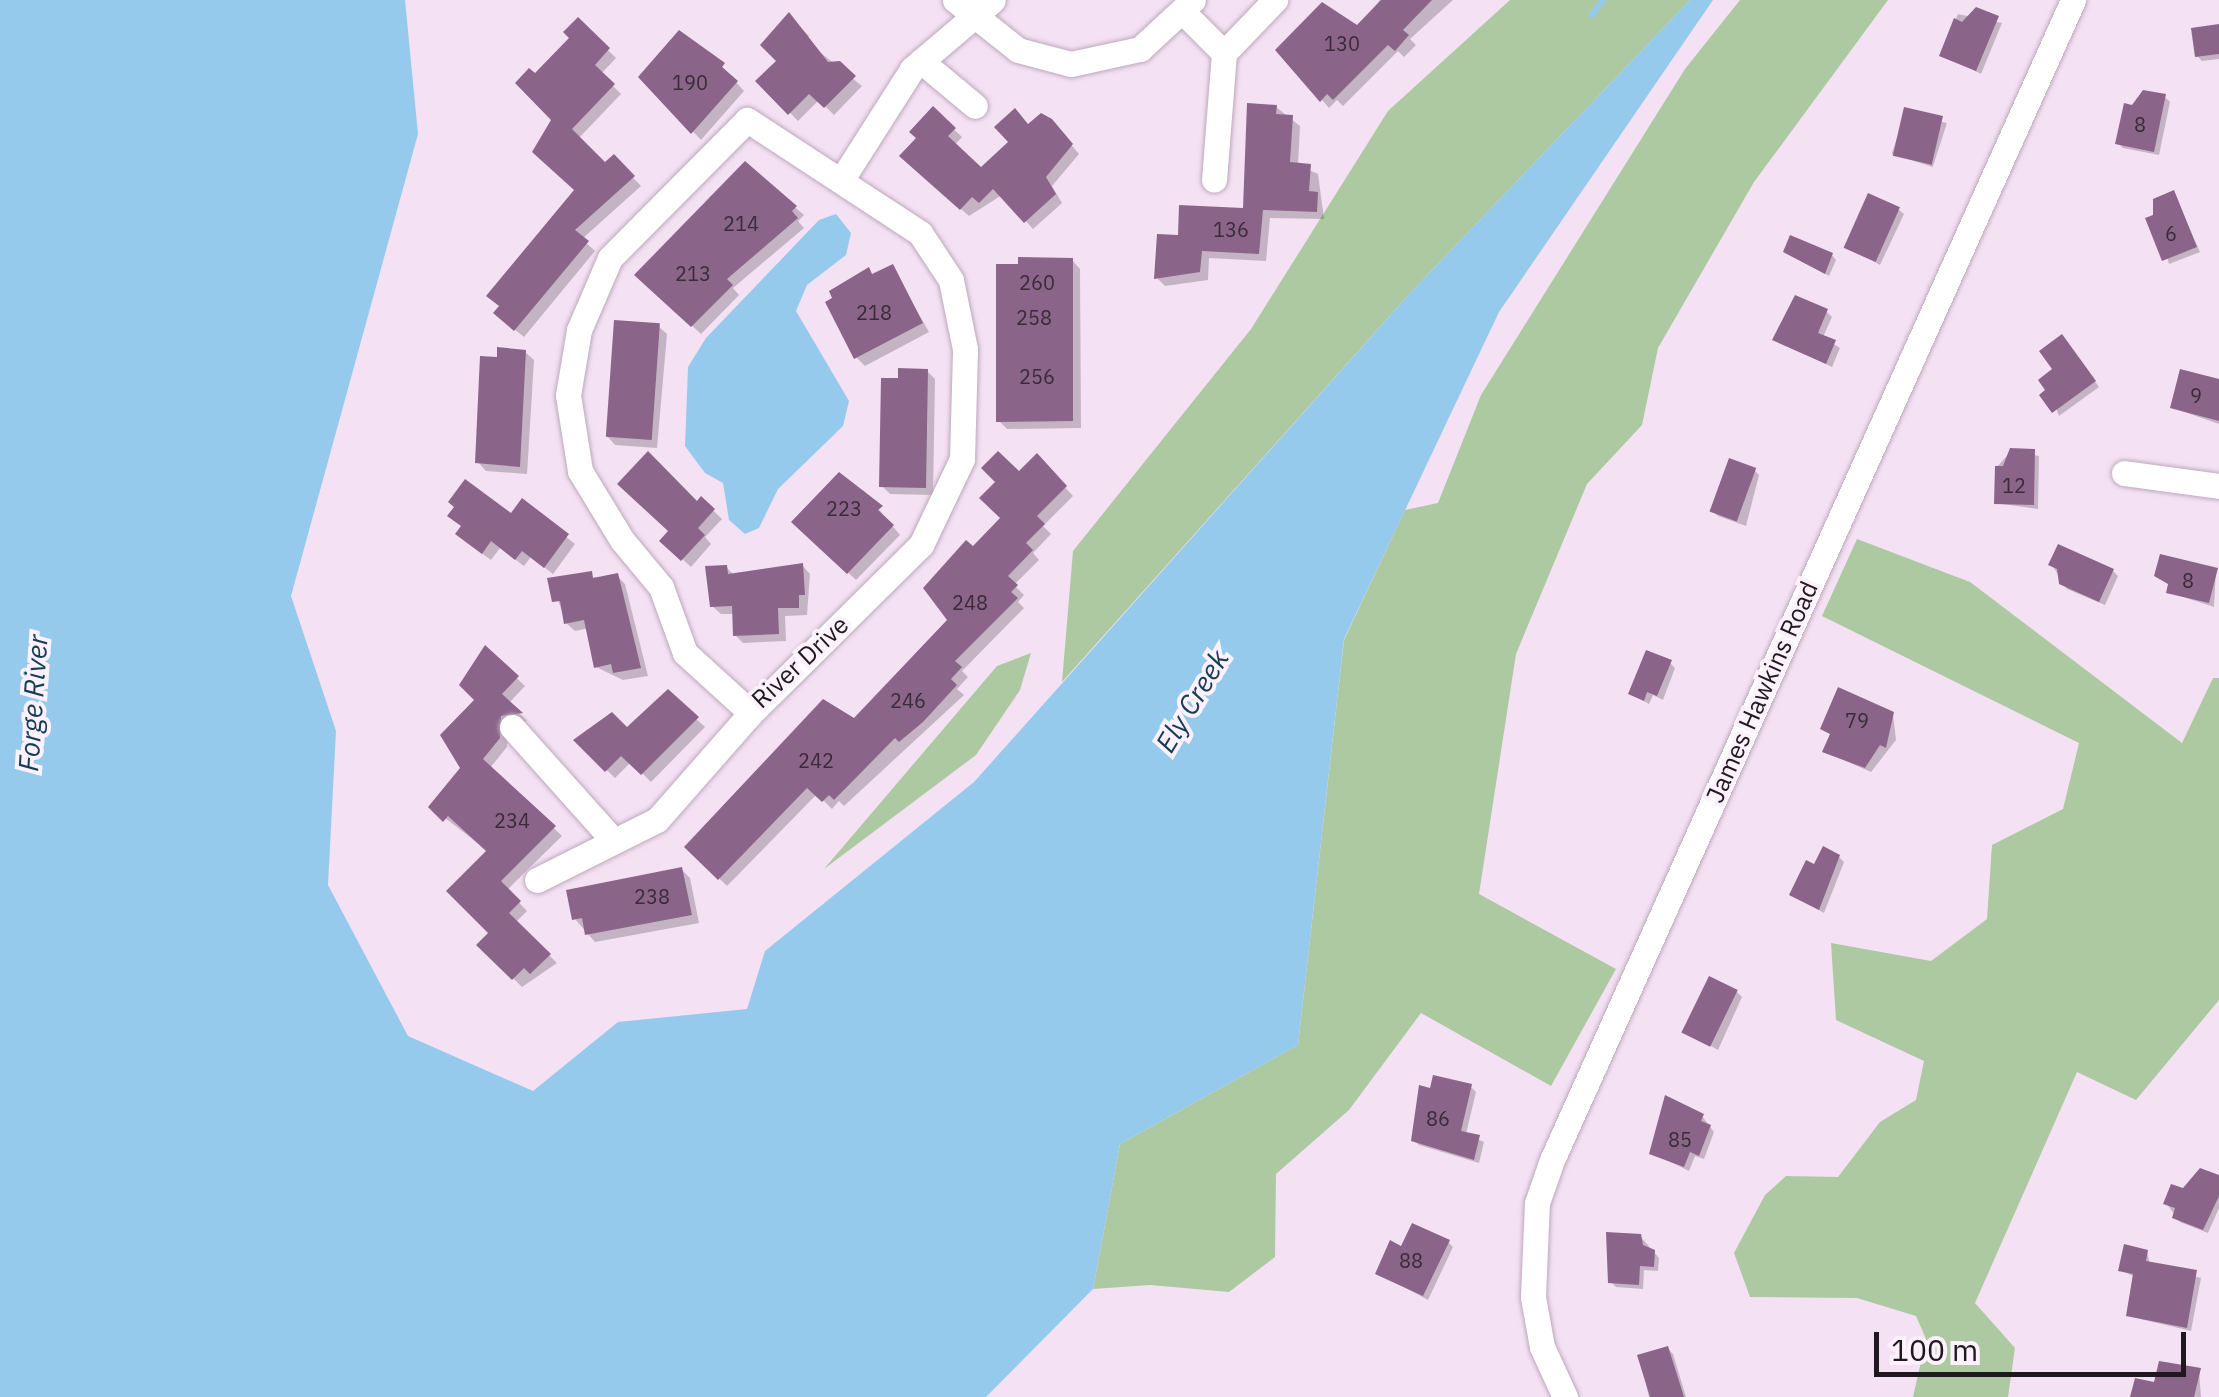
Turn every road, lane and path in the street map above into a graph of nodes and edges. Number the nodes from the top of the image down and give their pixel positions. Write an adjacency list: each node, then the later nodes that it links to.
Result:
1 (1276, 0): 5 (street)
2 (2073, 0): 16 (street, James Hawkins Road)
3 (973, 6): 4 (street); 6 (street)
4 (1188, 6): 5 (street)
5 (1224, 53): 9 (street)
6 (921, 61): 7 (street); 8 (street)
7 (975, 106)
8 (842, 179): 12 (street, River Drive); 12 (street, River Drive)
9 (1214, 180)
10 (2124, 474): 11 (street)
11 (2219, 486)
12 (751, 713): 14 (street)
13 (512, 726): 14 (street)
14 (612, 839): 15 (street)
15 (537, 880)
16 (1565, 1397)

